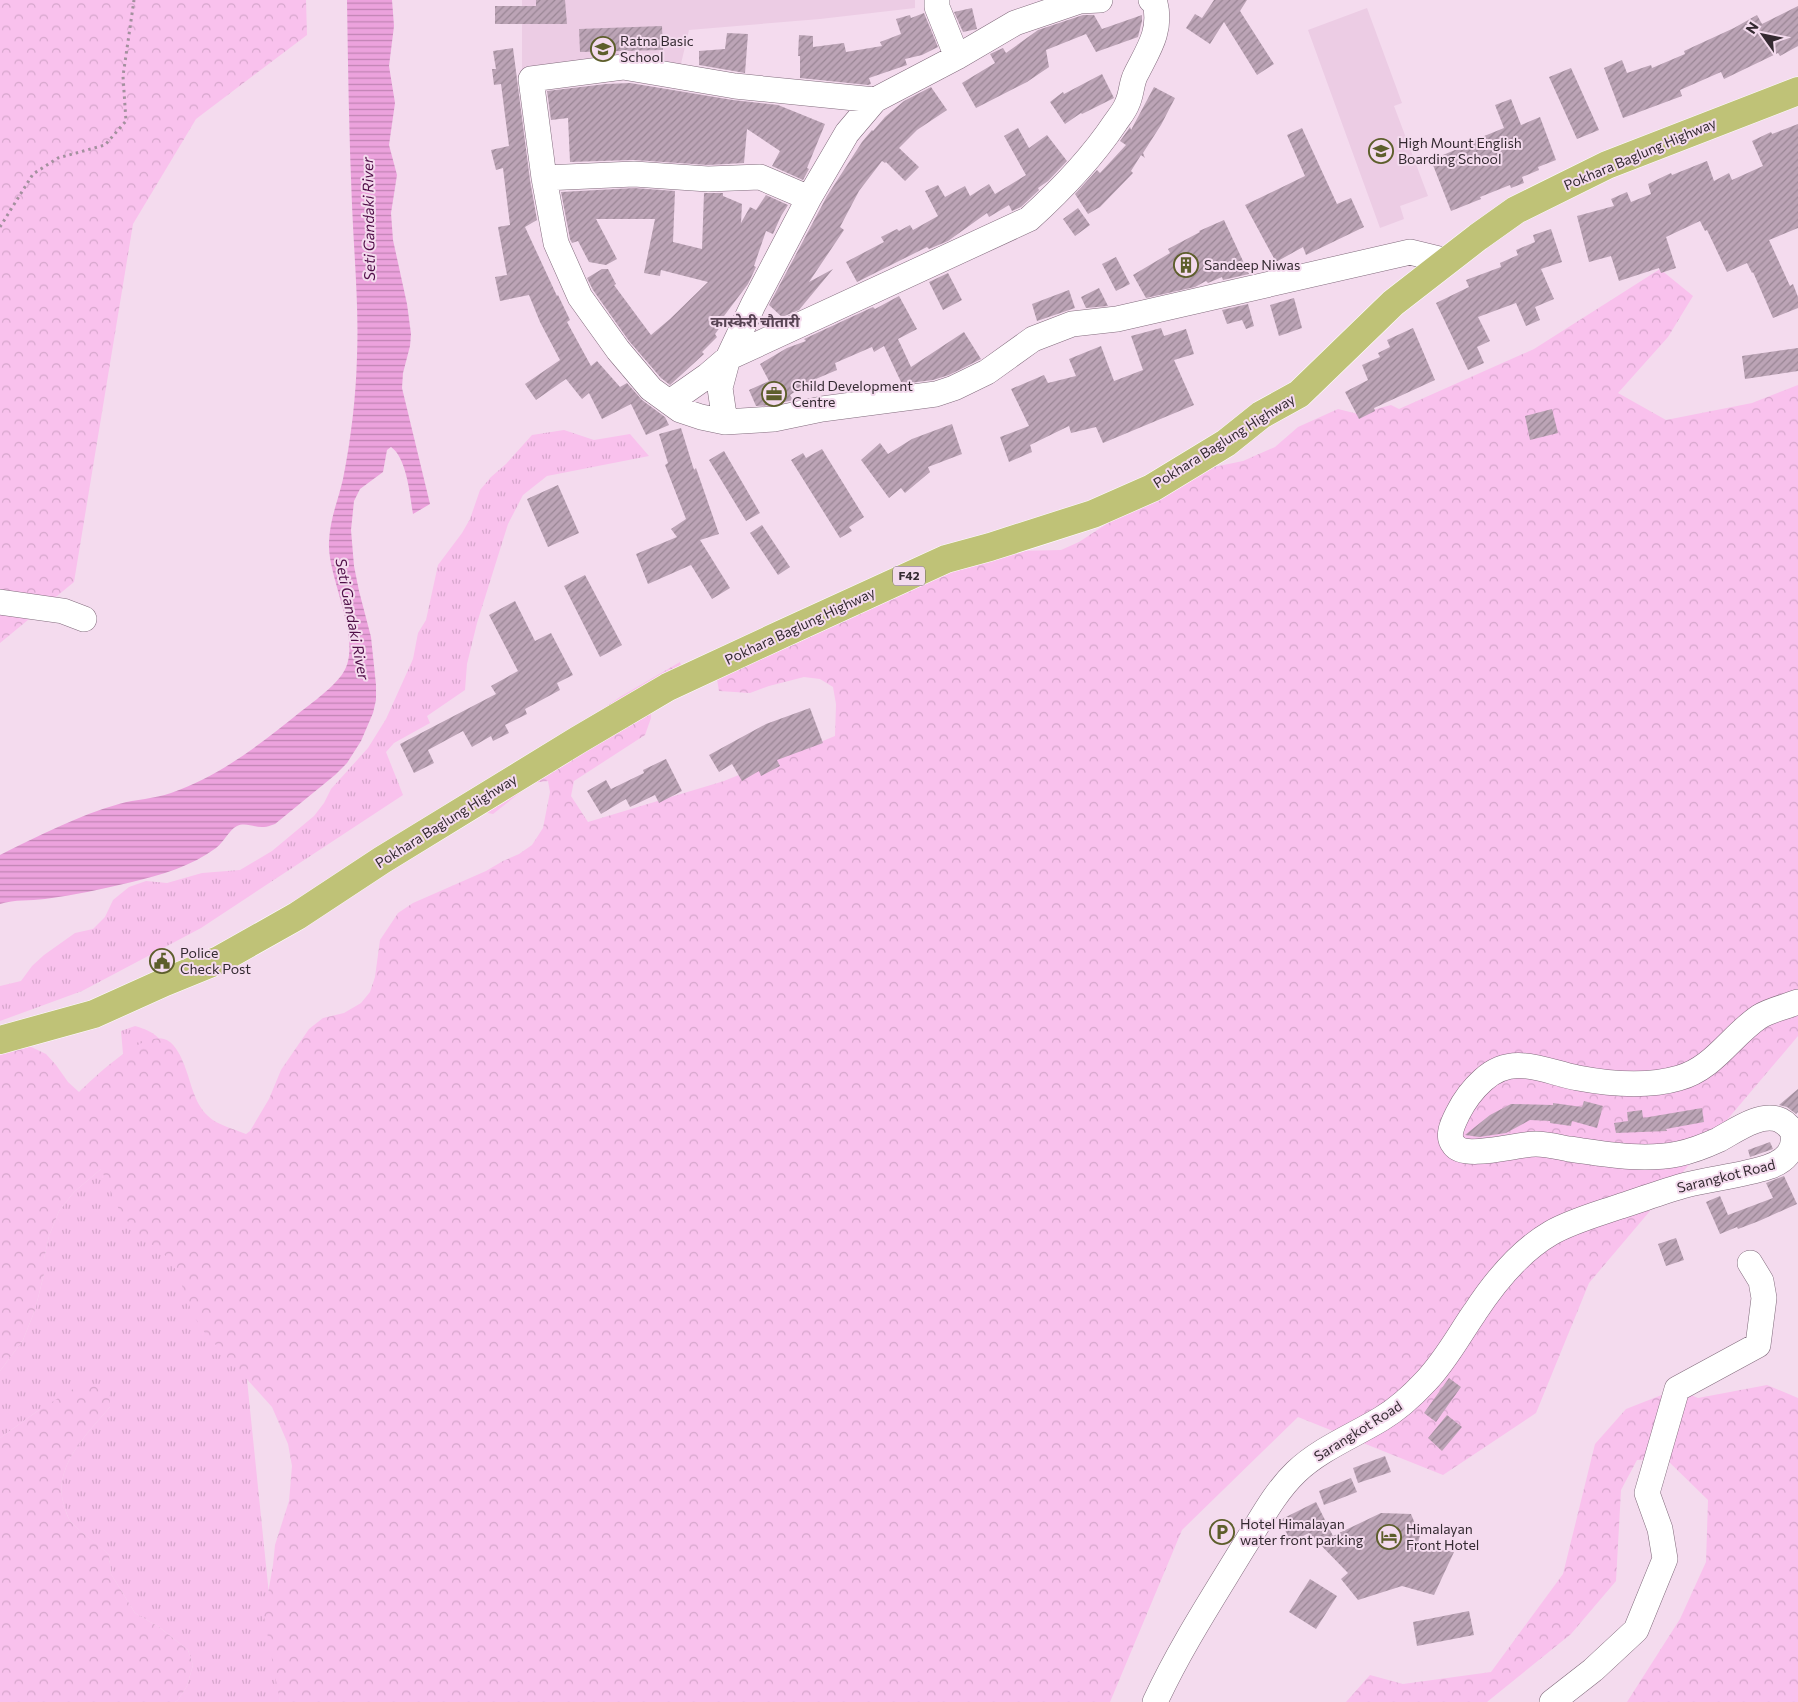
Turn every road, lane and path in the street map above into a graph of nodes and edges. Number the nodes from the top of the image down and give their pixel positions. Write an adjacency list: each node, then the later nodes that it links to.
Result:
1 (134, 0): 10 (path)
2 (937, 0): 5 (street)
3 (1100, 0): 5 (street)
4 (1151, 0): 12 (street)
5 (957, 57): 7 (street)
6 (1798, 91): 11 (highway, Pokhara Baglung Highway / F42)
7 (875, 100): 8 (street); 9 (street)
8 (544, 178): 9 (street); 13 (street)
9 (809, 198): 12 (street)
10 (0, 227)
11 (1447, 261): 14 (street); 18 (highway, Pokhara Baglung Highway / F42)
12 (728, 358): 13 (street); 14 (street)
13 (670, 402): 14 (street)
14 (725, 422)
15 (0, 602): 16 (street)
16 (84, 619)
17 (1798, 1002): 20 (street, Sarangkot Road)
18 (0, 1040)
19 (1750, 1263): 21 (street)
20 (1155, 1702)
21 (1552, 1702)

